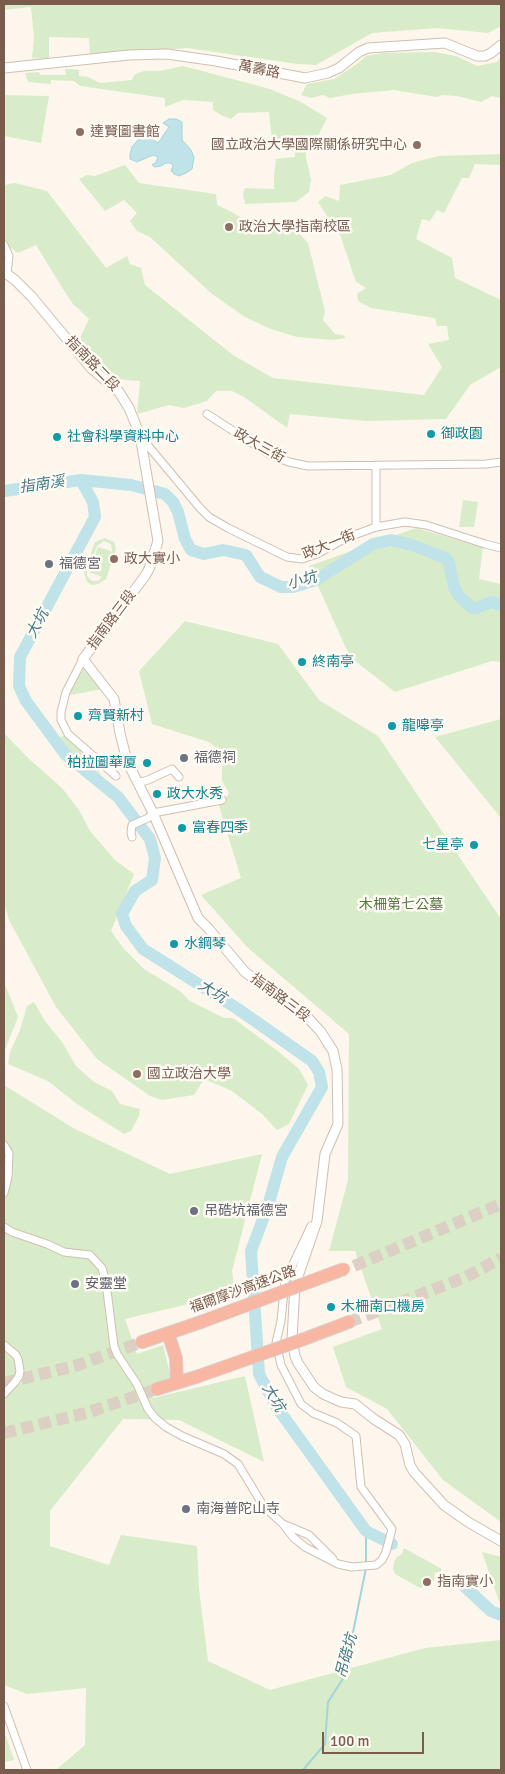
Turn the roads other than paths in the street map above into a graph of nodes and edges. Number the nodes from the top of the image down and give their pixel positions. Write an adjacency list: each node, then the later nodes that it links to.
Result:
1 (501, 45): 2 (street, 萬壽路)
2 (4, 68)
3 (4, 245): 4 (street)
4 (5, 273): 6 (street, 指南路二段)
5 (207, 414): 8 (street, 政大三街)
6 (140, 435): 9 (street, 指南路二段); 10 (street, 政大一街)
7 (501, 462): 8 (street, 政大三街)
8 (376, 465): 10 (street)
9 (146, 475): 12 (street, 指南路三段)
10 (376, 527): 11 (street, 政大一街)
11 (501, 548)
12 (84, 659): 13 (street); 15 (street, 指南路三段)
13 (116, 776)
14 (179, 777): 15 (street)
15 (137, 783): 17 (street, 指南路三段)
16 (222, 800): 17 (street)
17 (150, 816): 18 (street); 21 (street, 指南路三段)
18 (132, 837)
19 (4, 1145): 20 (street)
20 (4, 1193)
21 (320, 1207): 32 (street, 指南路三段); 33 (street)
22 (4, 1227): 31 (street)
23 (349, 1267): 25 (highway, 福爾摩沙高速公路, bridge)
24 (349, 1322): 28 (highway, bridge)
25 (168, 1333): 26 (highway, 福爾摩沙高速公路); 28 (highway)
26 (142, 1342)
27 (4, 1344): 30 (street)
28 (177, 1383): 29 (highway)
29 (157, 1389)
30 (4, 1394)
31 (283, 1524): 33 (street); 33 (street)
32 (501, 1541)
33 (338, 1564)
34 (4, 1706): 35 (street)
35 (27, 1770)

